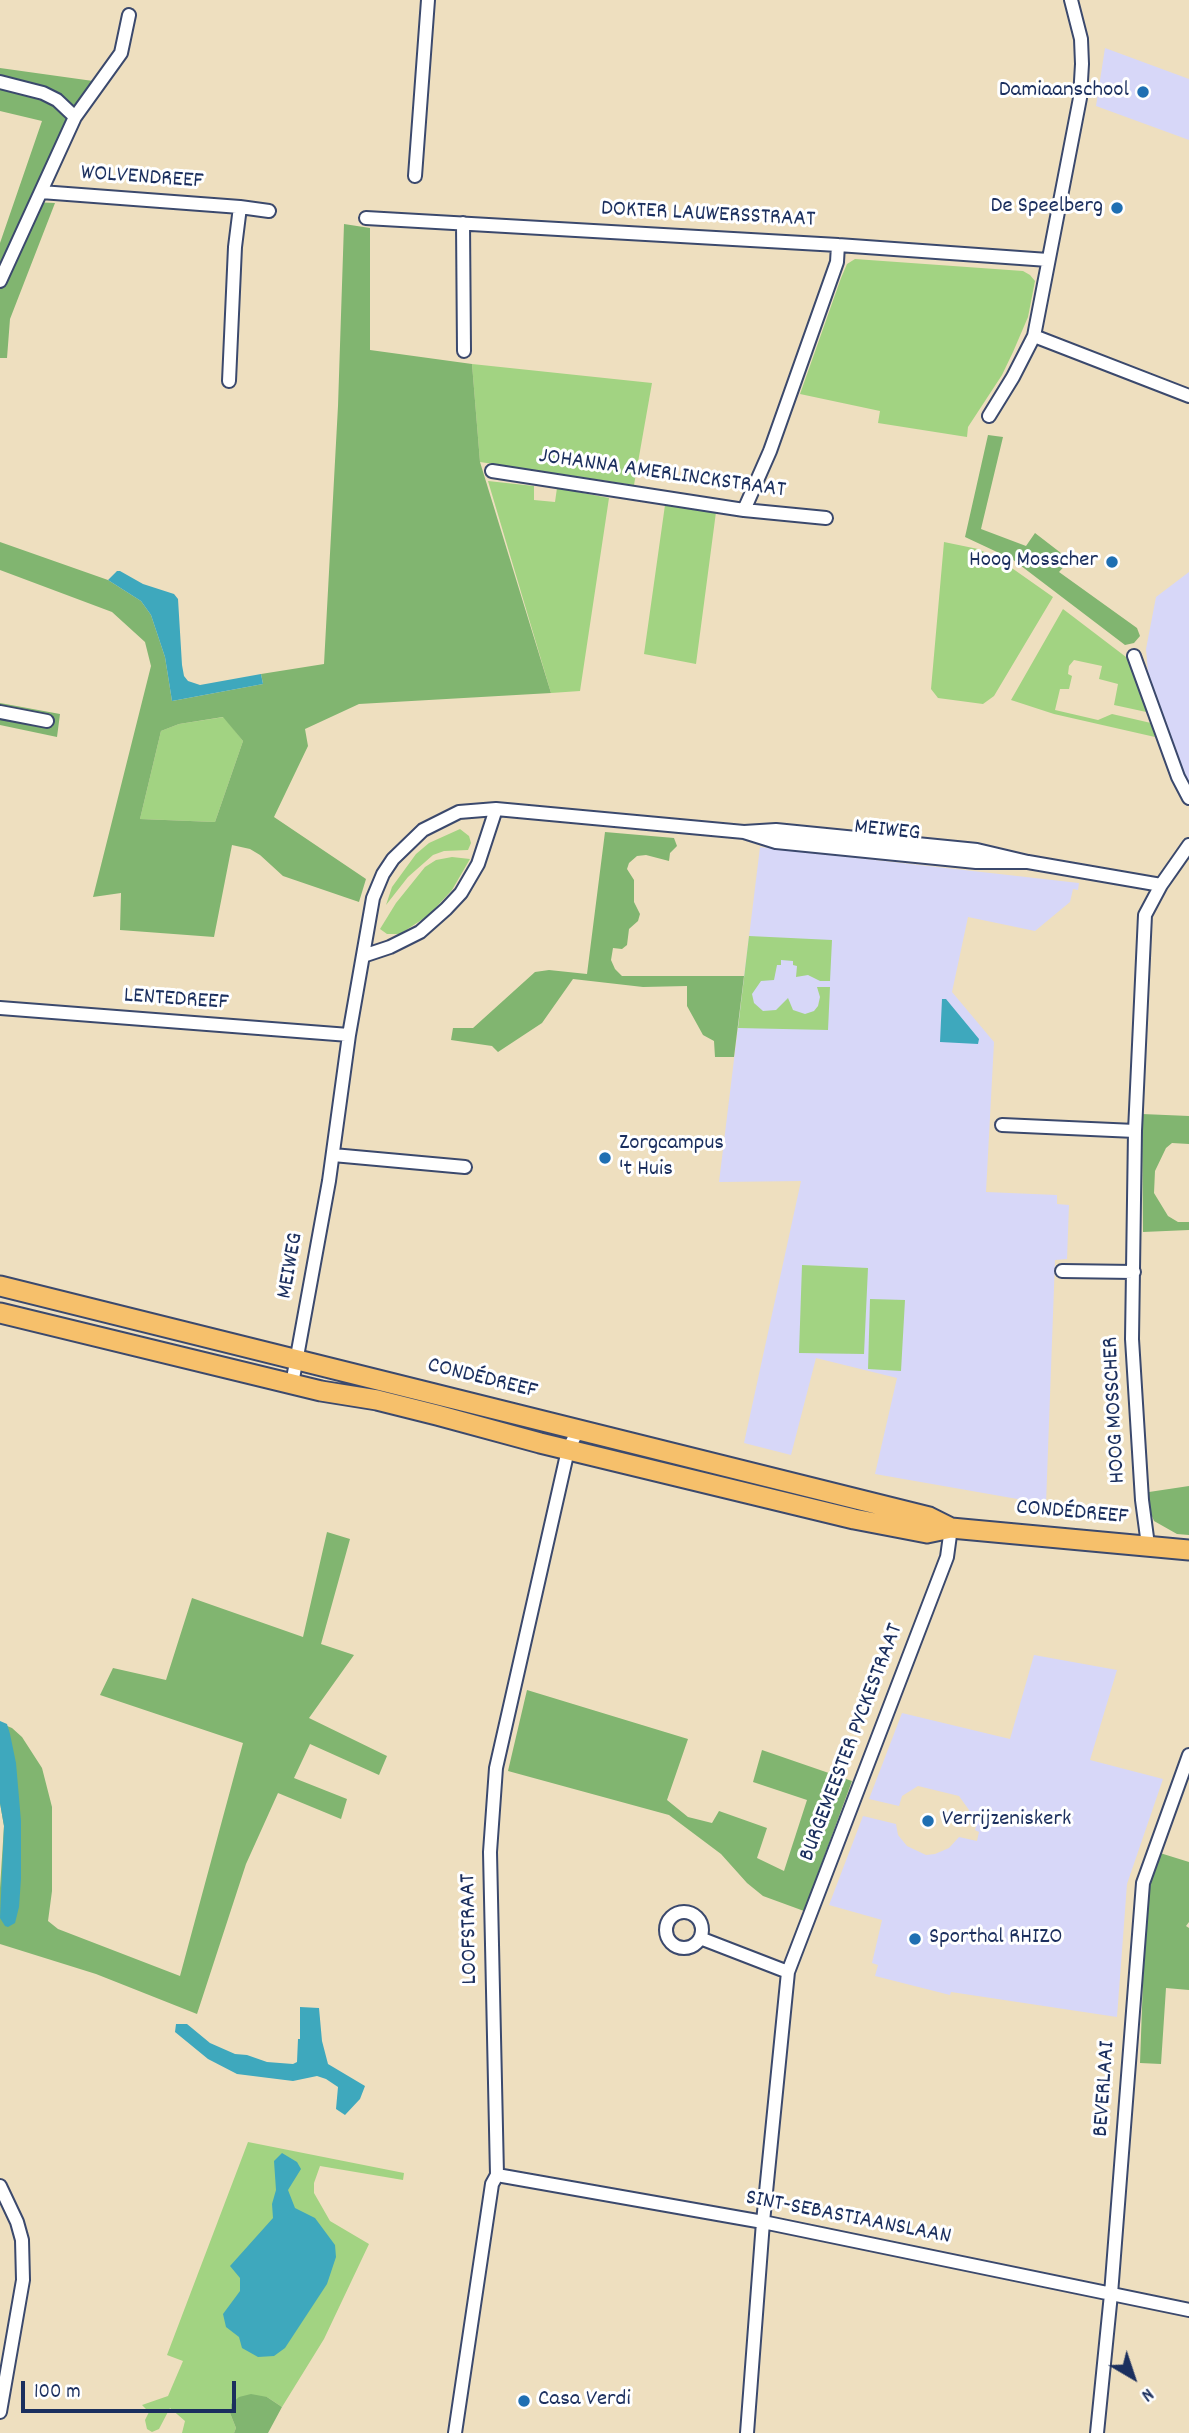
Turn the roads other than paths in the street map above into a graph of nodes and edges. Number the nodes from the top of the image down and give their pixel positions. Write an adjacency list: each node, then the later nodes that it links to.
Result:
1 (428, 0): 6 (street)
2 (1072, 0): 13 (street)
3 (129, 15): 5 (street, WOLVENDREEF)
4 (0, 82): 5 (street)
5 (75, 117): 7 (street, WOLVENDREEF)
6 (415, 176)
7 (41, 192): 8 (street, WOLVENDREEF); 14 (street, WOLVENDREEF)
8 (240, 207): 9 (street, WOLVENDREEF); 17 (street)
9 (269, 211)
10 (366, 218): 11 (street, DOKTER LAUWERSSTRAAT)
11 (463, 223): 12 (street, DOKTER LAUWERSSTRAAT); 16 (street)
12 (838, 245): 13 (street, DOKTER LAUWERSSTRAAT); 21 (street)
13 (1048, 260): 15 (street)
14 (0, 281)
15 (1034, 336): 18 (street); 19 (street)
16 (464, 351)
17 (229, 381)
18 (1189, 396)
19 (989, 416)
20 (492, 471): 21 (street, JOHANNA AMERLINCKSTRAAT)
21 (744, 510): 22 (street, JOHANNA AMERLINCKSTRAAT)
22 (826, 518)
23 (1134, 656): 26 (street)
24 (0, 712): 25 (street)
25 (47, 721)
26 (1189, 798)
27 (496, 809): 29 (street, MEIWEG); 30 (street); 30 (street, MEIWEG)
28 (1189, 845): 29 (street, HOOG MOSSCHER)
29 (1161, 885): 34 (street, HOOG MOSSCHER)
30 (363, 956): 32 (street, MEIWEG)
31 (0, 1008): 32 (street, LENTEDREEF)
32 (349, 1035): 35 (street, MEIWEG)
33 (1002, 1125): 34 (street)
34 (1135, 1131): 38 (street, HOOG MOSSCHER)
35 (333, 1155): 36 (street); 41 (street, MEIWEG)
36 (465, 1167)
37 (1062, 1271): 38 (street)
38 (1134, 1272): 46 (street, HOOG MOSSCHER)
39 (0, 1286): 41 (main road, CONDÉDREEF)
40 (0, 1313): 42 (main road, CONDÉDREEF)
41 (297, 1359): 42 (street, MEIWEG); 43 (main road, CONDÉDREEF)
42 (292, 1384): 44 (main road, CONDÉDREEF)
43 (578, 1430): 44 (street, LOOFSTRAAT); 45 (main road, CONDÉDREEF)
44 (568, 1450): 45 (main road, CONDÉDREEF); 51 (street, LOOFSTRAAT)
45 (951, 1528): 46 (main road, CONDÉDREEF); 50 (street, BURGEMEESTER PYCKESTRAAT)
46 (1148, 1545): 47 (main road, CONDÉDREEF)
47 (1189, 1550)
48 (1189, 1755): 54 (street, BEVERLAAI)
49 (700, 1938): 50 (street)
50 (788, 1972): 53 (street, BURGEMEESTER PYCKESTRAAT)
51 (497, 2175): 53 (street, SINT-SEBASTIAANSLAAN); 57 (street, LOOFSTRAAT)
52 (0, 2186): 56 (street)
53 (763, 2222): 54 (street, SINT-SEBASTIAANSLAAN); 58 (street, BURGEMEESTER PYCKESTRAAT)
54 (1111, 2294): 55 (street, SINT-SEBASTIAANSLAAN); 59 (street, BEVERLAAI)
55 (1189, 2310)
56 (0, 2412)
57 (455, 2433)
58 (747, 2433)
59 (1097, 2433)

